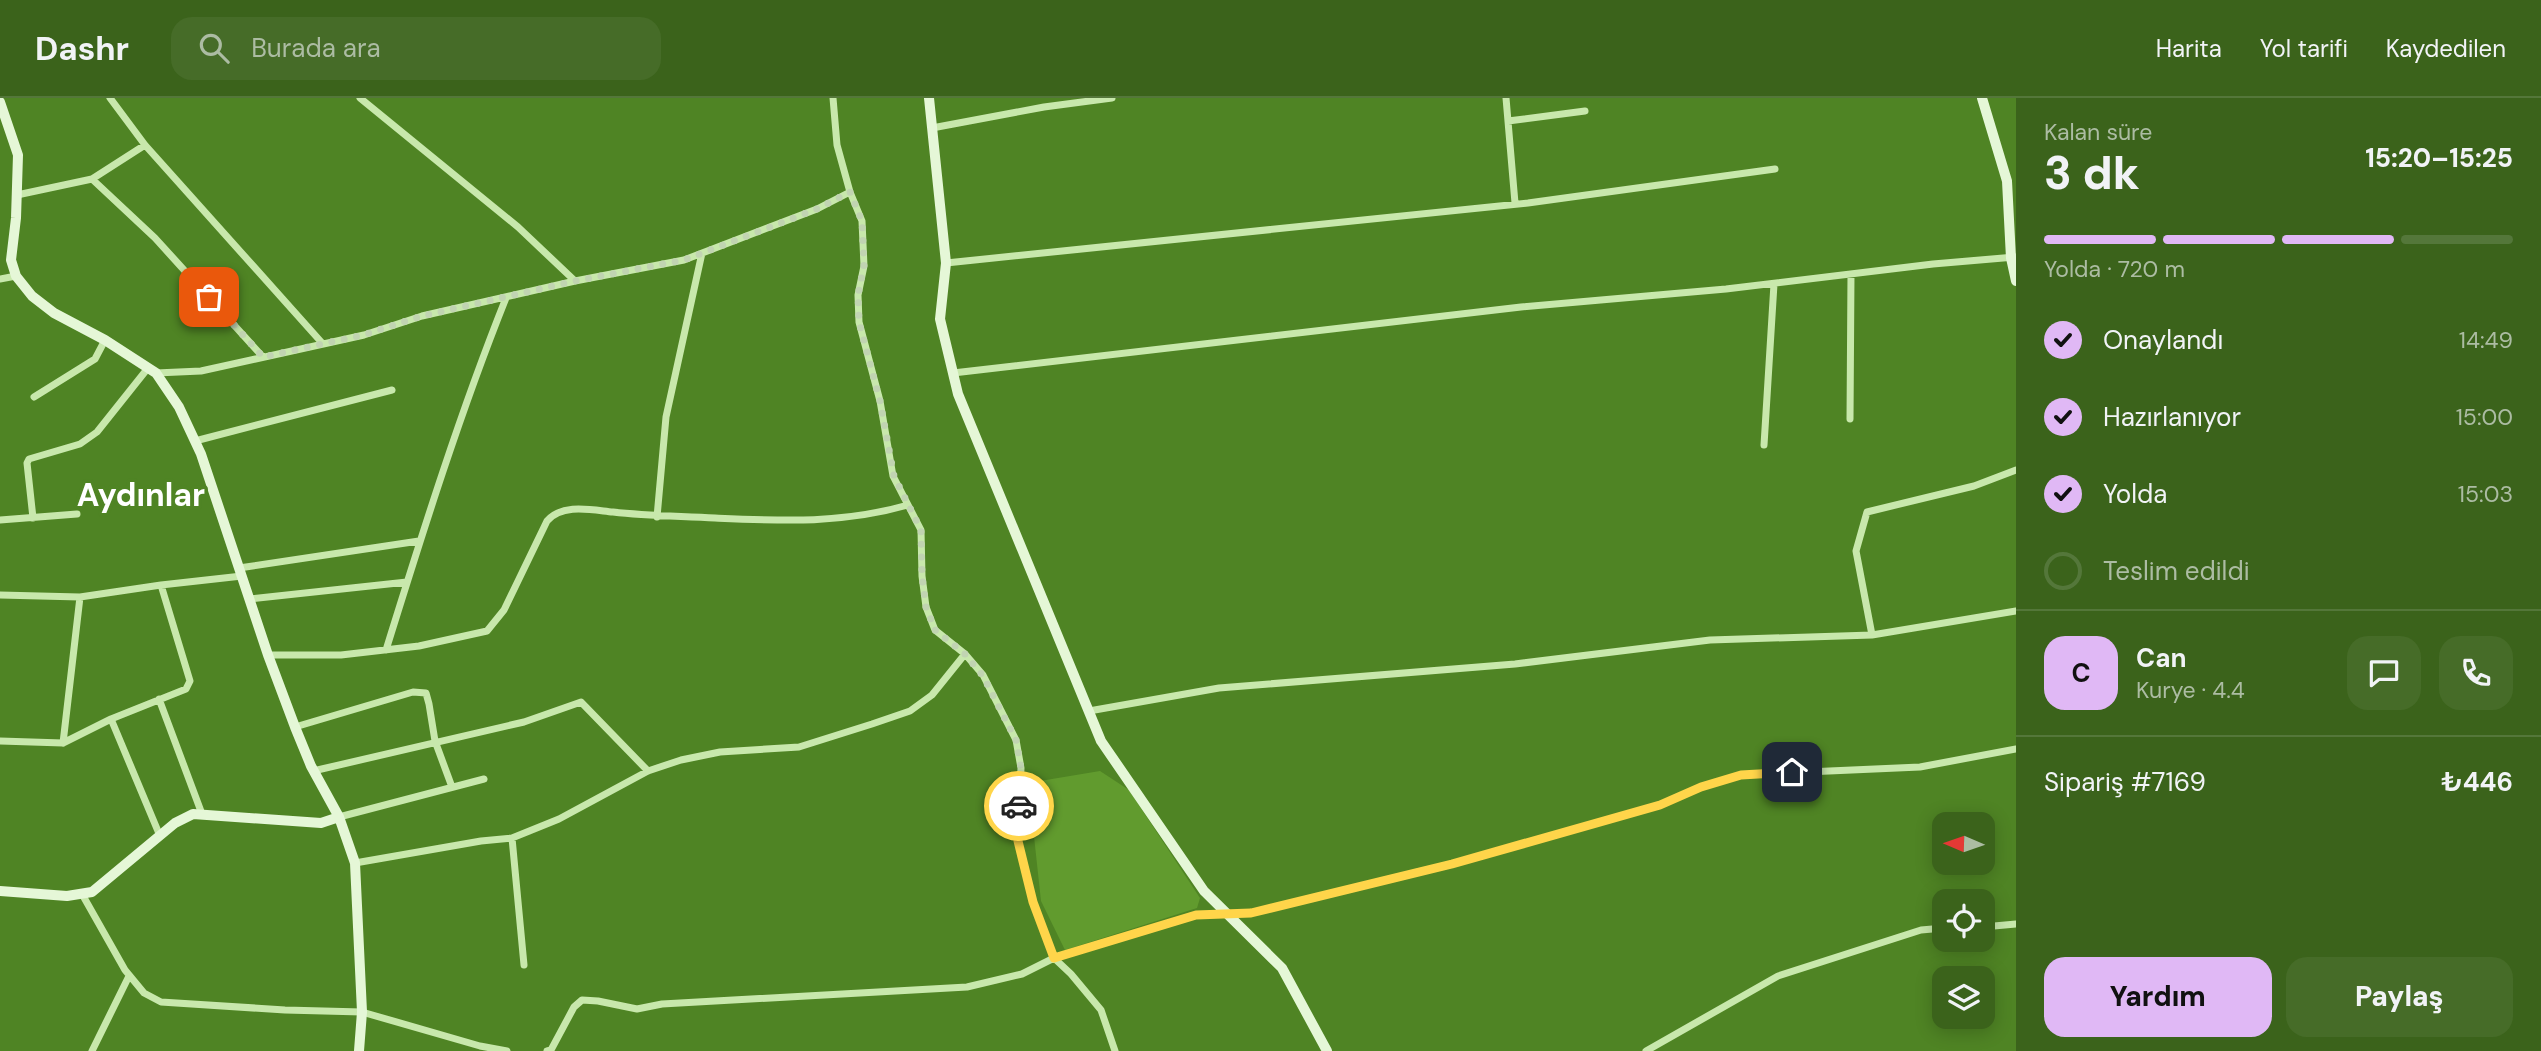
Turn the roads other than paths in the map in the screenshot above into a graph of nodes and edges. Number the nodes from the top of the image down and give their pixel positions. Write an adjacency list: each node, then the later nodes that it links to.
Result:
1 (110, 98): 13 (street)
2 (360, 98): 25 (street)
3 (833, 98): 16 (street)
4 (929, 98): 12 (street)
5 (1112, 98): 12 (street)
6 (1506, 98): 11 (street)
7 (1982, 98): 20 (street)
8 (0, 102): 10 (street)
9 (1585, 111): 11 (street)
10 (3, 118): 17 (street)
11 (1508, 121): 18 (street)
12 (932, 128): 21 (street)
13 (145, 145): 15 (street); 30 (street)
14 (1775, 169): 18 (street)
15 (92, 179): 17 (street); 31 (street)
16 (850, 192): 19 (street); 40 (street)
17 (17, 195): 23 (street)
18 (1515, 204): 21 (street)
19 (702, 253): 25 (street); 42 (street)
20 (2014, 258): 22 (street); 26 (street)
21 (946, 263): 33 (street)
22 (1851, 274): 27 (street); 36 (street)
23 (16, 276): 24 (street); 29 (street)
24 (0, 279)
25 (575, 281): 28 (street)
26 (2016, 281)
27 (1774, 284): 33 (street); 38 (street)
28 (506, 298): 30 (street); 45 (street)
29 (105, 341): 32 (street); 35 (street)
30 (323, 344): 31 (street)
31 (263, 357): 32 (street)
32 (152, 370): 37 (street); 43 (street)
33 (953, 373): 58 (street)
34 (392, 390): 37 (street)
35 (34, 397)
36 (1850, 419)
37 (195, 441): 46 (street)
38 (1764, 445)
39 (2016, 470): 53 (street)
40 (908, 505): 42 (street); 55 (street)
41 (77, 514): 43 (street)
42 (657, 517): 54 (street)
43 (33, 518): 44 (street)
44 (0, 520)
45 (419, 541): 46 (street); 47 (street)
46 (241, 572): 48 (street); 51 (street)
47 (407, 582): 51 (street); 54 (street)
48 (161, 585): 50 (street); 57 (street)
49 (0, 595): 50 (street)
50 (80, 597): 63 (street)
51 (250, 599): 56 (street)
52 (2016, 611): 53 (street)
53 (1872, 635): 58 (street)
54 (386, 650): 56 (street)
55 (965, 654): 66 (street); 80 (street)
56 (268, 655): 60 (street)
57 (159, 699): 59 (street); 69 (street)
58 (1089, 711): 76 (street)
59 (111, 719): 63 (street); 71 (street)
60 (295, 727): 62 (street); 65 (street)
61 (0, 741): 63 (street)
62 (435, 741): 65 (street); 66 (street); 68 (street)
63 (63, 743)
64 (2016, 749): 76 (street)
65 (313, 771): 70 (street)
66 (648, 771): 72 (street)
67 (484, 779): 68 (street)
68 (452, 788): 70 (street)
69 (202, 814): 70 (street); 71 (street)
70 (339, 817): 73 (street)
71 (160, 836): 75 (street)
72 (512, 838): 73 (street); 81 (street)
73 (355, 863): 83 (street)
74 (0, 891): 75 (street)
75 (82, 894): 82 (street)
76 (1227, 914): 80 (street); 89 (street)
77 (2016, 924): 78 (street)
78 (1995, 926)
79 (1932, 929): 90 (street)
80 (1054, 958): 87 (street); 88 (street)
81 (524, 965)
82 (129, 975): 83 (street); 84 (street)
83 (362, 1012): 85 (street); 86 (street)
84 (92, 1051)
85 (359, 1051)
86 (507, 1051)
87 (547, 1051)
88 (1115, 1051)
89 (1327, 1051)
90 (1646, 1051)

